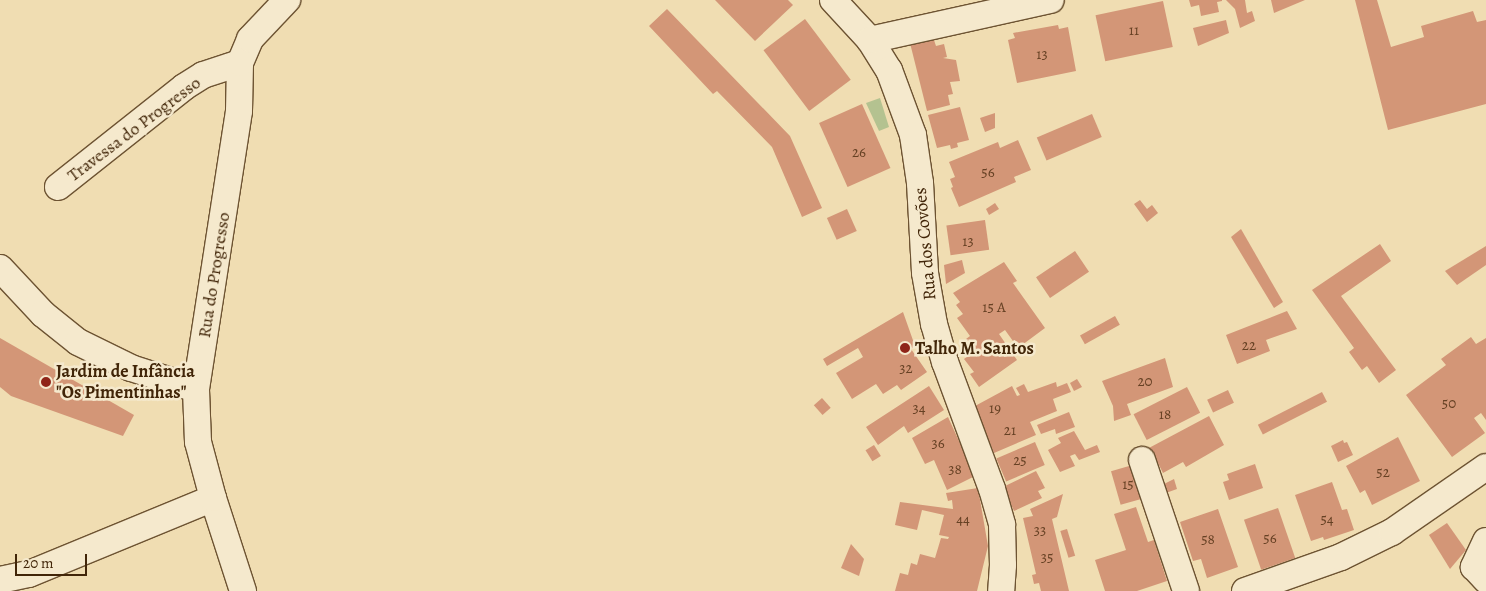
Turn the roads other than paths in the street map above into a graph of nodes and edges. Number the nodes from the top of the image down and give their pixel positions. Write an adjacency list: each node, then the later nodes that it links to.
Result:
1 (287, 0): 5 (street, Rua do Progresso)
2 (833, 0): 4 (street, Rua dos Covões)
3 (1051, 0): 4 (street)
4 (870, 40): 17 (street, Rua dos Covões)
5 (240, 63): 6 (street, Travessa do Progresso); 8 (street, Rua do Progresso)
6 (58, 187)
7 (0, 268): 8 (street)
8 (196, 390): 12 (street, Rua do Progresso)
9 (1142, 460): 18 (street)
10 (1486, 467): 11 (street)
11 (1475, 487): 19 (street)
12 (213, 498): 14 (street); 16 (street, Rua do Progresso)
13 (1486, 541): 15 (street)
14 (0, 580)
15 (1486, 580)
16 (243, 591)
17 (1001, 591)
18 (1186, 591)
19 (1245, 591)

